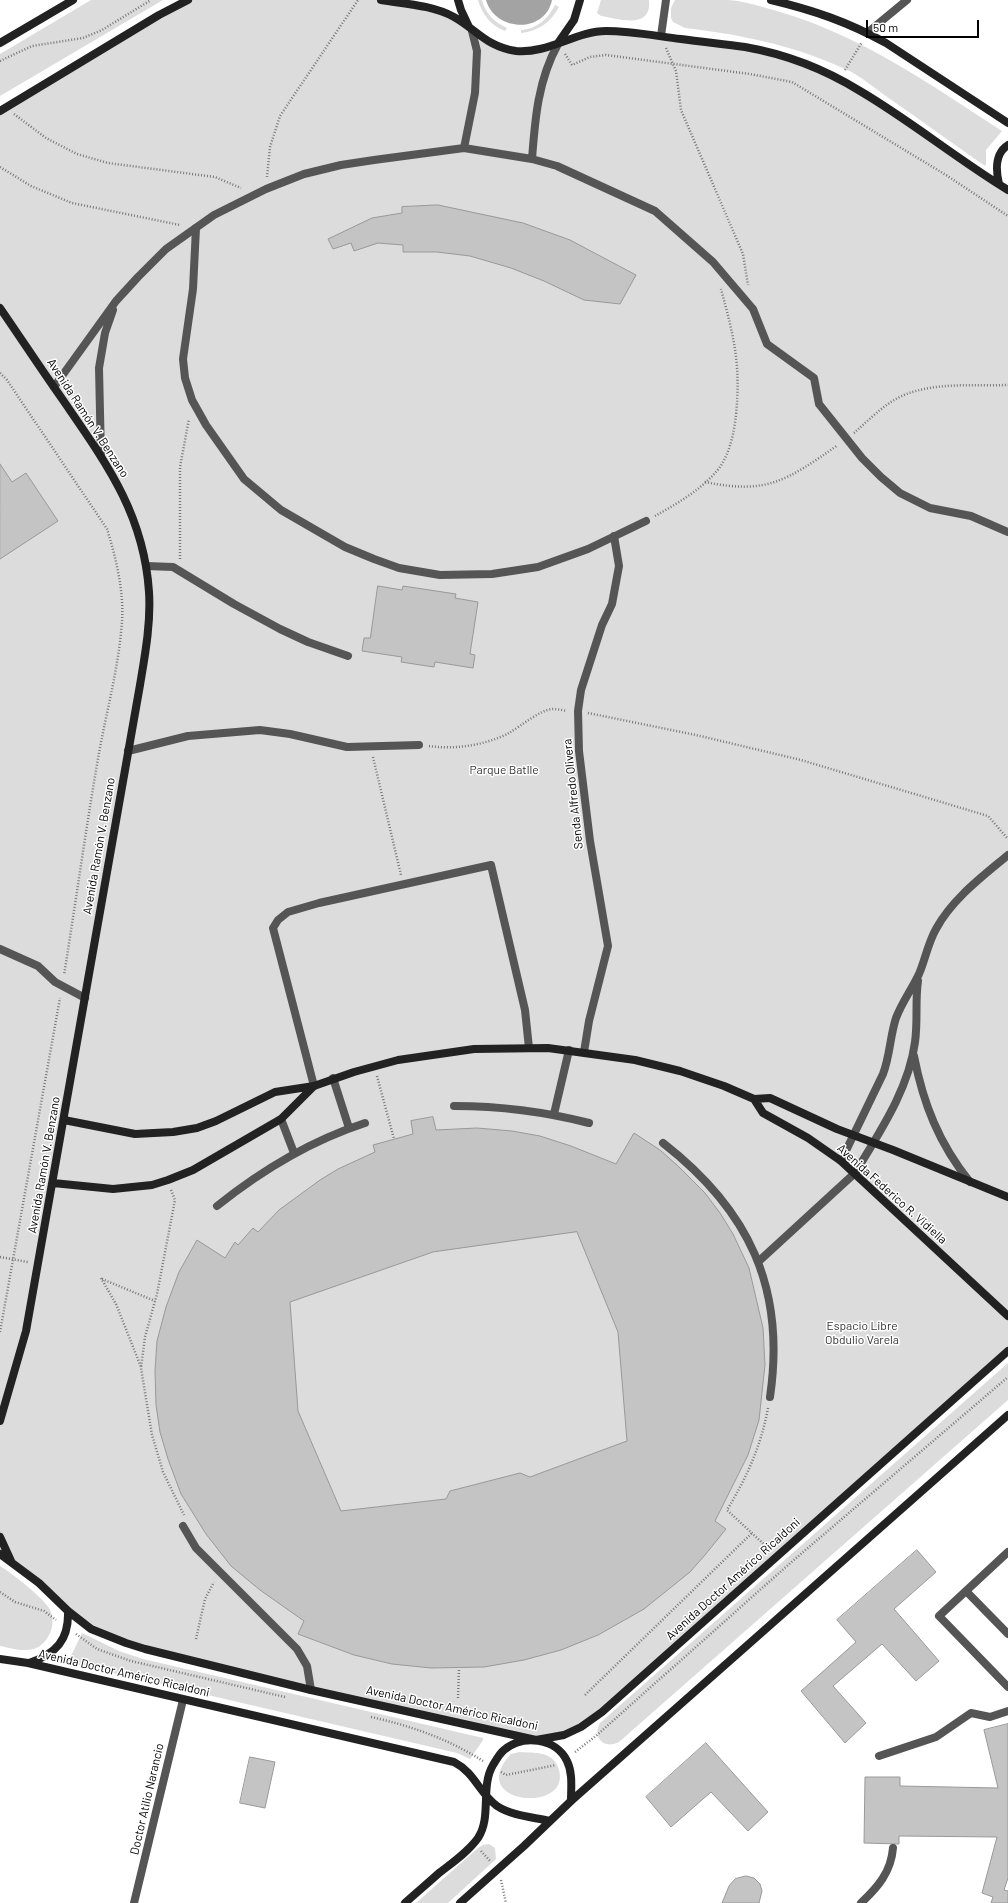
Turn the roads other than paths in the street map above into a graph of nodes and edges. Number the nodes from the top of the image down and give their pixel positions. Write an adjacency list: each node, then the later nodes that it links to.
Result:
1 (73, 0): 12 (street)
2 (188, 0): 14 (street)
3 (381, 0): 9 (street)
4 (458, 0): 9 (street)
5 (580, 0): 13 (street)
6 (666, 0): 11 (street)
7 (771, 0): 10 (street)
8 (907, 0): 10 (street)
9 (472, 31): 13 (street); 17 (street)
10 (867, 33): 15 (street)
11 (661, 36): 13 (street); 19 (street)
12 (0, 43)
13 (558, 44): 18 (street)
14 (3, 110)
15 (1008, 123)
16 (1008, 146): 19 (street)
17 (464, 148): 18 (street); 21 (street)
18 (532, 159): 27 (street)
19 (999, 184): 20 (street)
20 (1008, 190)
21 (196, 228): 22 (street); 28 (street)
22 (116, 301): 24 (street); 25 (street)
23 (0, 308): 24 (street, Avenida Ramón V. Benzano)
24 (54, 387): 25 (street, Avenida Ramón V. Benzano)
25 (101, 456): 29 (street, Avenida Ramón V. Benzano)
26 (646, 521): 28 (street)
27 (1008, 532)
28 (614, 536): 39 (street, Senda Alfredo Olivera)
29 (146, 566): 30 (street); 32 (street, Avenida Ramón V. Benzano)
30 (348, 656)
31 (419, 745): 32 (street)
32 (128, 751): 36 (street, Avenida Ramón V. Benzano)
33 (1008, 855): 35 (street)
34 (0, 949): 36 (street)
35 (918, 976): 40 (street); 51 (street)
36 (85, 998): 47 (street, Avenida Ramón V. Benzano)
37 (529, 1048): 38 (street, Avenida Federico R. Vidiella); 41 (street, Avenida Federico R. Vidiella); 42 (street)
38 (569, 1050): 39 (street, Avenida Federico R. Vidiella); 45 (street)
39 (584, 1052): 43 (street, Avenida Federico R. Vidiella)
40 (913, 1053): 52 (street); 57 (street)
41 (333, 1078): 42 (street, Avenida Federico R. Vidiella); 50 (street)
42 (314, 1086): 46 (street, Avenida Federico R. Vidiella); 47 (street, Avenida Federico R. Vidiella)
43 (754, 1099): 51 (street, Avenida Federico R. Vidiella); 55 (street, Avenida Federico R. Vidiella)
44 (454, 1106): 45 (street)
45 (554, 1114): 49 (street)
46 (281, 1119): 54 (street); 58 (street, Avenida Federico R. Vidiella)
47 (64, 1120): 58 (street, Avenida Ramón V. Benzano)
48 (365, 1123): 50 (street)
49 (589, 1123)
50 (349, 1128): 54 (street)
51 (853, 1135): 52 (street, Avenida Federico R. Vidiella); 55 (street)
52 (874, 1142): 56 (street); 57 (street, Avenida Federico R. Vidiella)
53 (664, 1143): 61 (street)
54 (294, 1153): 60 (street)
55 (841, 1161): 56 (street, Avenida Federico R. Vidiella)
56 (855, 1173): 61 (street); 62 (street, Avenida Federico R. Vidiella)
57 (970, 1182): 59 (street, Avenida Federico R. Vidiella)
58 (53, 1183): 66 (street, Avenida Ramón V. Benzano)
59 (1008, 1197)
60 (217, 1206)
61 (758, 1262): 64 (street)
62 (1008, 1316)
63 (1008, 1351): 81 (street, Avenida Doctor Américo Ricaldoni)
64 (770, 1397)
65 (1008, 1415): 84 (street)
66 (0, 1422)
67 (183, 1526): 78 (street)
68 (0, 1537): 71 (street)
69 (1008, 1552): 72 (street)
70 (0, 1554): 71 (street, Avenida Doctor Américo Ricaldoni)
71 (12, 1561): 73 (street, Avenida Doctor Américo Ricaldoni)
72 (966, 1591): 74 (street); 77 (street)
73 (68, 1611): 76 (street); 78 (street, Avenida Doctor Américo Ricaldoni)
74 (1008, 1634)
75 (0, 1659): 76 (street, Avenida Doctor Américo Ricaldoni)
76 (28, 1663): 79 (street, Avenida Doctor Américo Ricaldoni)
77 (1008, 1687)
78 (311, 1690): 81 (street, Avenida Doctor Américo Ricaldoni)
79 (183, 1700): 83 (street, Avenida Doctor Américo Ricaldoni); 87 (street, Doctor Atilio Narancio)
80 (1008, 1711): 82 (street)
81 (536, 1740): 83 (street); 84 (street)
82 (879, 1756)
83 (486, 1795): 85 (street, Avenida Doctor Américo Ricaldoni); 88 (street)
84 (571, 1801): 85 (street)
85 (550, 1821): 89 (street)
86 (893, 1848): 90 (street)
87 (134, 1903)
88 (405, 1903)
89 (460, 1903)
90 (861, 1903)

